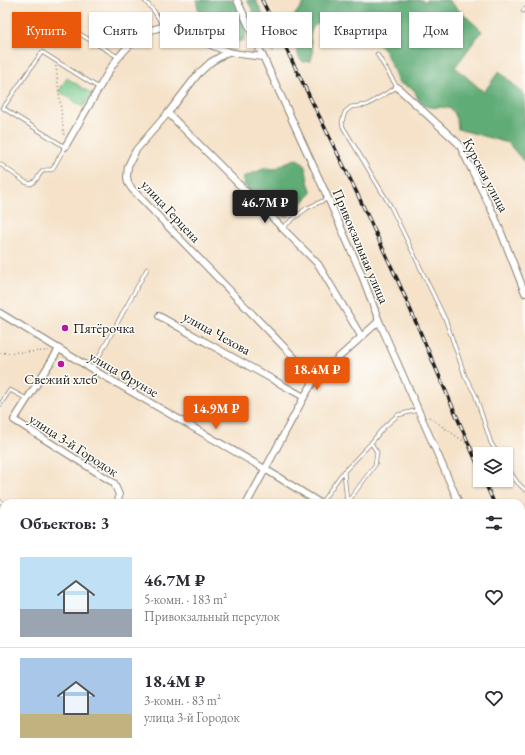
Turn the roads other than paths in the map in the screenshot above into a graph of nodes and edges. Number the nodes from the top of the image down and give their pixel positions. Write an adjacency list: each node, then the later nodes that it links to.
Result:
1 (144, 0): 3 (lane)
2 (237, 0): 10 (street, Привокзальная улица)
3 (160, 21)
4 (160, 27): 9 (street)
5 (81, 35): 9 (lane)
6 (218, 48): 7 (street)
7 (228, 52): 10 (street); 13 (street, улица Герцена)
8 (377, 54): 11 (lane)
9 (118, 57): 12 (street)
10 (263, 57): 16 (street, Привокзальная улица)
11 (397, 87): 19 (street, Курская улица); 32 (lane)
12 (99, 88): 14 (street); 14 (lane)
13 (168, 113): 17 (street); 26 (street, улица Герцена)
14 (66, 147): 15 (lane)
15 (0, 164)
16 (328, 198): 17 (lane); 22 (street, Привокзальная улица)
17 (282, 228): 23 (street)
18 (147, 269): 25 (lane)
19 (525, 293)
20 (1, 316): 24 (street, улица Фрунзе)
21 (160, 316): 27 (street, улица Чехова)
22 (379, 321): 23 (street); 30 (street, Привокзальная улица)
23 (361, 336): 26 (street)
24 (57, 350): 25 (street, улица Фрунзе); 28 (street, улица 3-й Городок)
25 (92, 369): 33 (street, улица Фрунзе)
26 (315, 379): 27 (street)
27 (304, 397): 33 (street)
28 (27, 399): 29 (lane); 37 (street, улица 3-й Городок)
29 (0, 405)
30 (418, 410): 31 (lane); 43 (street, Привокзальная улица)
31 (371, 443): 34 (lane); 42 (lane)
32 (494, 447)
33 (264, 469): 38 (street); 39 (street, улица Фрунзе)
34 (344, 472): 40 (lane); 41 (lane)
35 (513, 476): 36 (lane)
36 (525, 490)
37 (118, 499)
38 (249, 499)
39 (313, 499)
40 (323, 499)
41 (347, 499)
42 (350, 499)
43 (457, 499)

